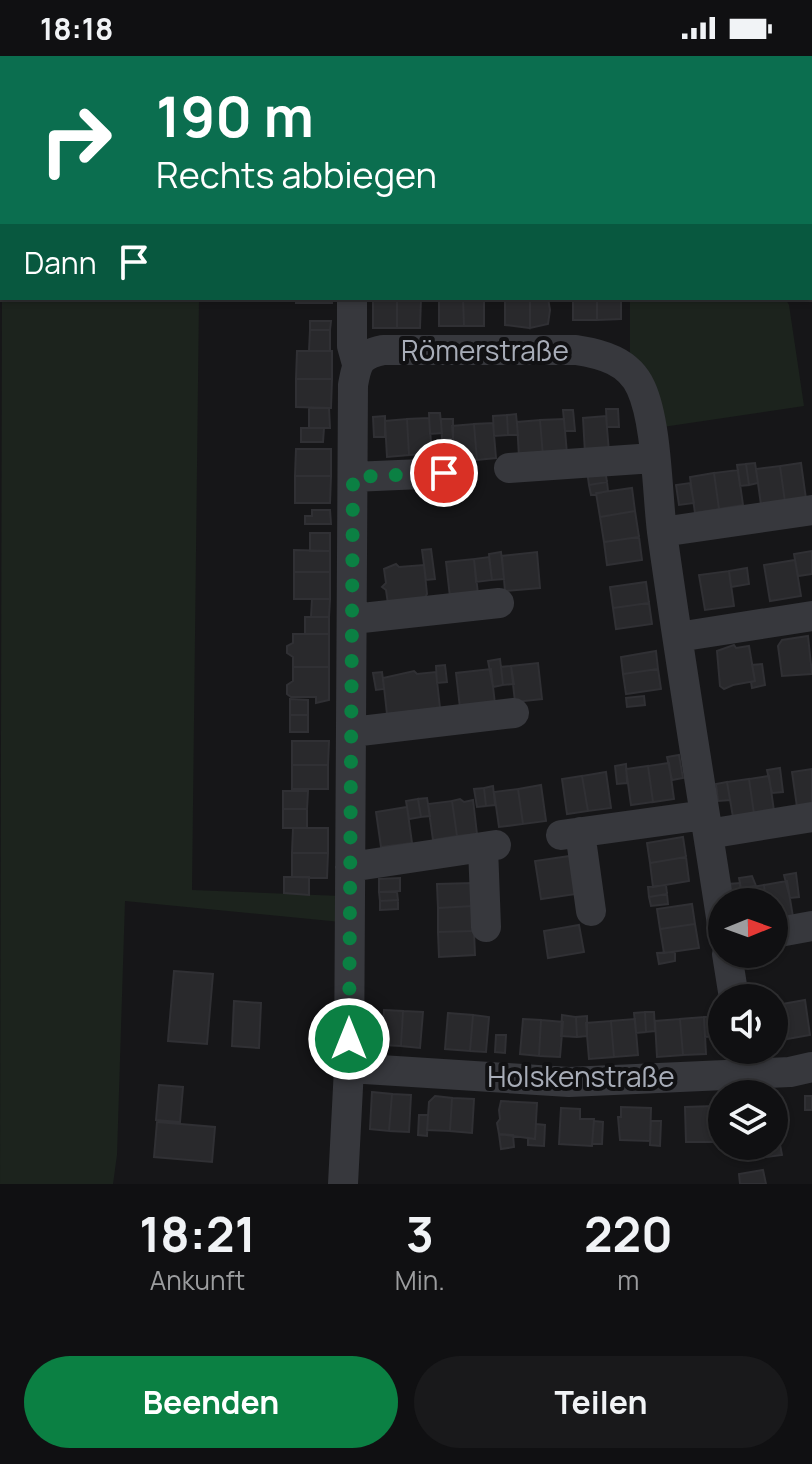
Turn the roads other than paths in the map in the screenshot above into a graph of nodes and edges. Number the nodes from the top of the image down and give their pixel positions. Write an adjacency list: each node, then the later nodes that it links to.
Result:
1 (352, 300): 2 (street)
2 (357, 364): 3 (street, Römerstraße); 6 (street)
3 (654, 458): 4 (street); 8 (street, Römerstraße)
4 (509, 468)
5 (444, 473): 6 (street)
6 (353, 477): 11 (street)
7 (812, 510): 8 (street)
8 (662, 532): 12 (street, Römerstraße)
9 (499, 603): 11 (street)
10 (812, 616): 12 (street)
11 (353, 619): 14 (street)
12 (678, 637): 16 (street, Römerstraße)
13 (514, 713): 14 (street)
14 (352, 732): 17 (street)
15 (812, 817): 16 (street)
16 (707, 824): 18 (street, Römerstraße); 19 (street)
17 (350, 867): 21 (street); 26 (street)
18 (717, 888)
19 (591, 911)
20 (812, 926): 22 (street)
21 (486, 927)
22 (788, 930)
23 (726, 1064): 26 (street, Holskenstraße)
24 (753, 1064): 25 (street, Holskenstraße)
25 (812, 1067)
26 (349, 1068): 27 (street)
27 (343, 1184)

